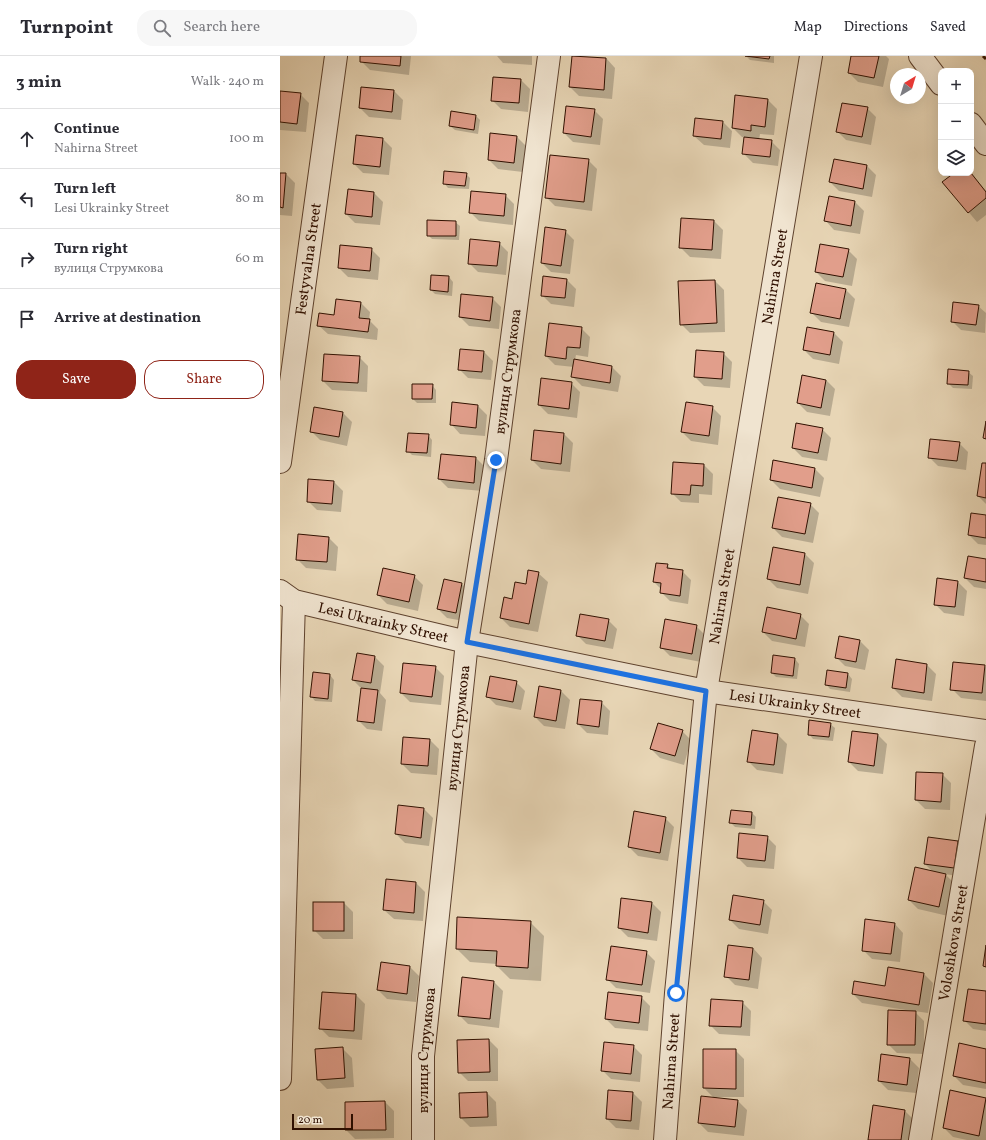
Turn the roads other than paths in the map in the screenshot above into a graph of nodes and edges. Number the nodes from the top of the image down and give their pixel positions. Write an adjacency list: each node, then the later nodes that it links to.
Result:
1 (336, 56): 8 (street, Festyvalna Street)
2 (548, 56): 10 (street, вулиця Струмкова)
3 (811, 56): 11 (street, Nahirna Street)
4 (920, 56): 5 (street)
5 (938, 80)
6 (974, 128): 7 (street)
7 (986, 144)
8 (280, 462)
9 (287, 596): 10 (street, Lesi Ukrainky Street); 14 (street)
10 (467, 642): 11 (street, Lesi Ukrainky Street); 15 (street, вулиця Струмкова)
11 (706, 691): 12 (street, Lesi Ukrainky Street); 16 (street, Nahirna Street)
12 (986, 731)
13 (986, 746): 17 (street, Voloshkova Street)
14 (280, 1078)
15 (423, 1140)
16 (665, 1140)
17 (920, 1140)

